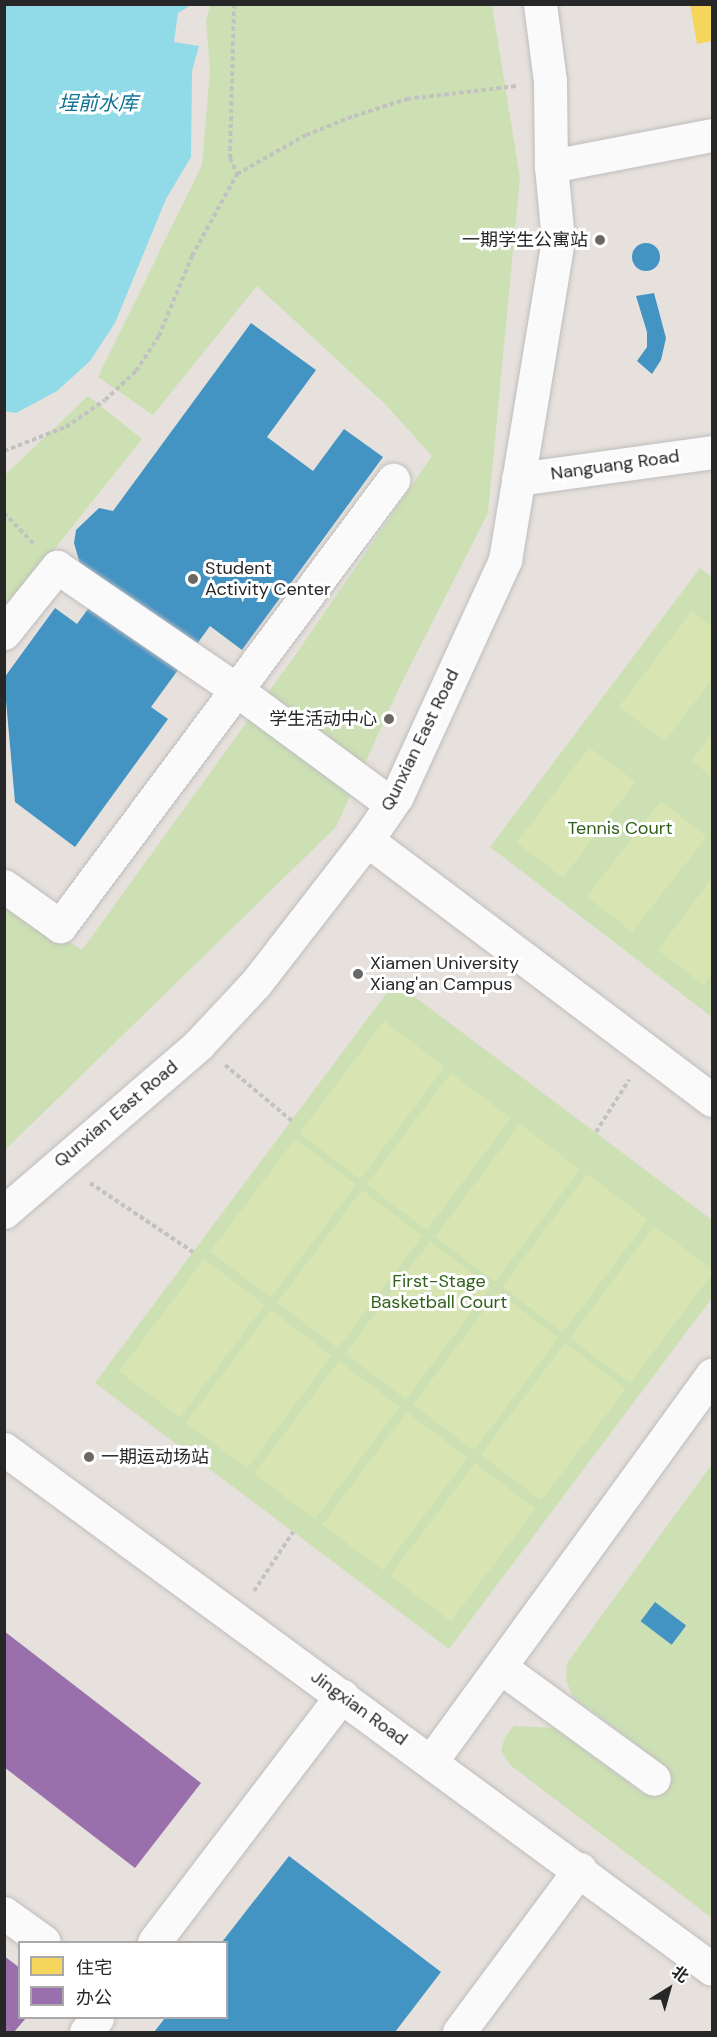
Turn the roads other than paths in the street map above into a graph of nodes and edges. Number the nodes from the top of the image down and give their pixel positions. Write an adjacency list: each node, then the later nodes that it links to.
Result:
1 (540, 4): 3 (street, Qunxian East Road)
2 (712, 135): 3 (street)
3 (550, 166): 5 (street, Qunxian East Road)
4 (712, 453): 5 (street, Nanguang Road)
5 (518, 479): 9 (street, Qunxian East Road)
6 (393, 480): 8 (street)
7 (4, 633): 8 (street)
8 (238, 691): 9 (street); 11 (street)
9 (391, 804): 10 (street, Qunxian East Road)
10 (367, 840): 12 (street); 13 (street, Qunxian East Road)
11 (4, 886)
12 (712, 1100)
13 (4, 1212)
14 (712, 1375): 16 (street)
15 (4, 1449): 17 (street, Jingxian Road)
16 (500, 1666): 18 (street); 19 (street)
17 (342, 1695): 18 (street, Jingxian Road); 23 (street)
18 (432, 1760): 20 (street, Jingxian Road)
19 (654, 1779)
20 (580, 1869): 24 (street, Jingxian Road); 27 (street)
21 (4, 1913): 22 (street)
22 (43, 1941)
23 (155, 1941)
24 (712, 1968)
25 (96, 2019): 26 (street)
26 (86, 2032)
27 (459, 2032)

